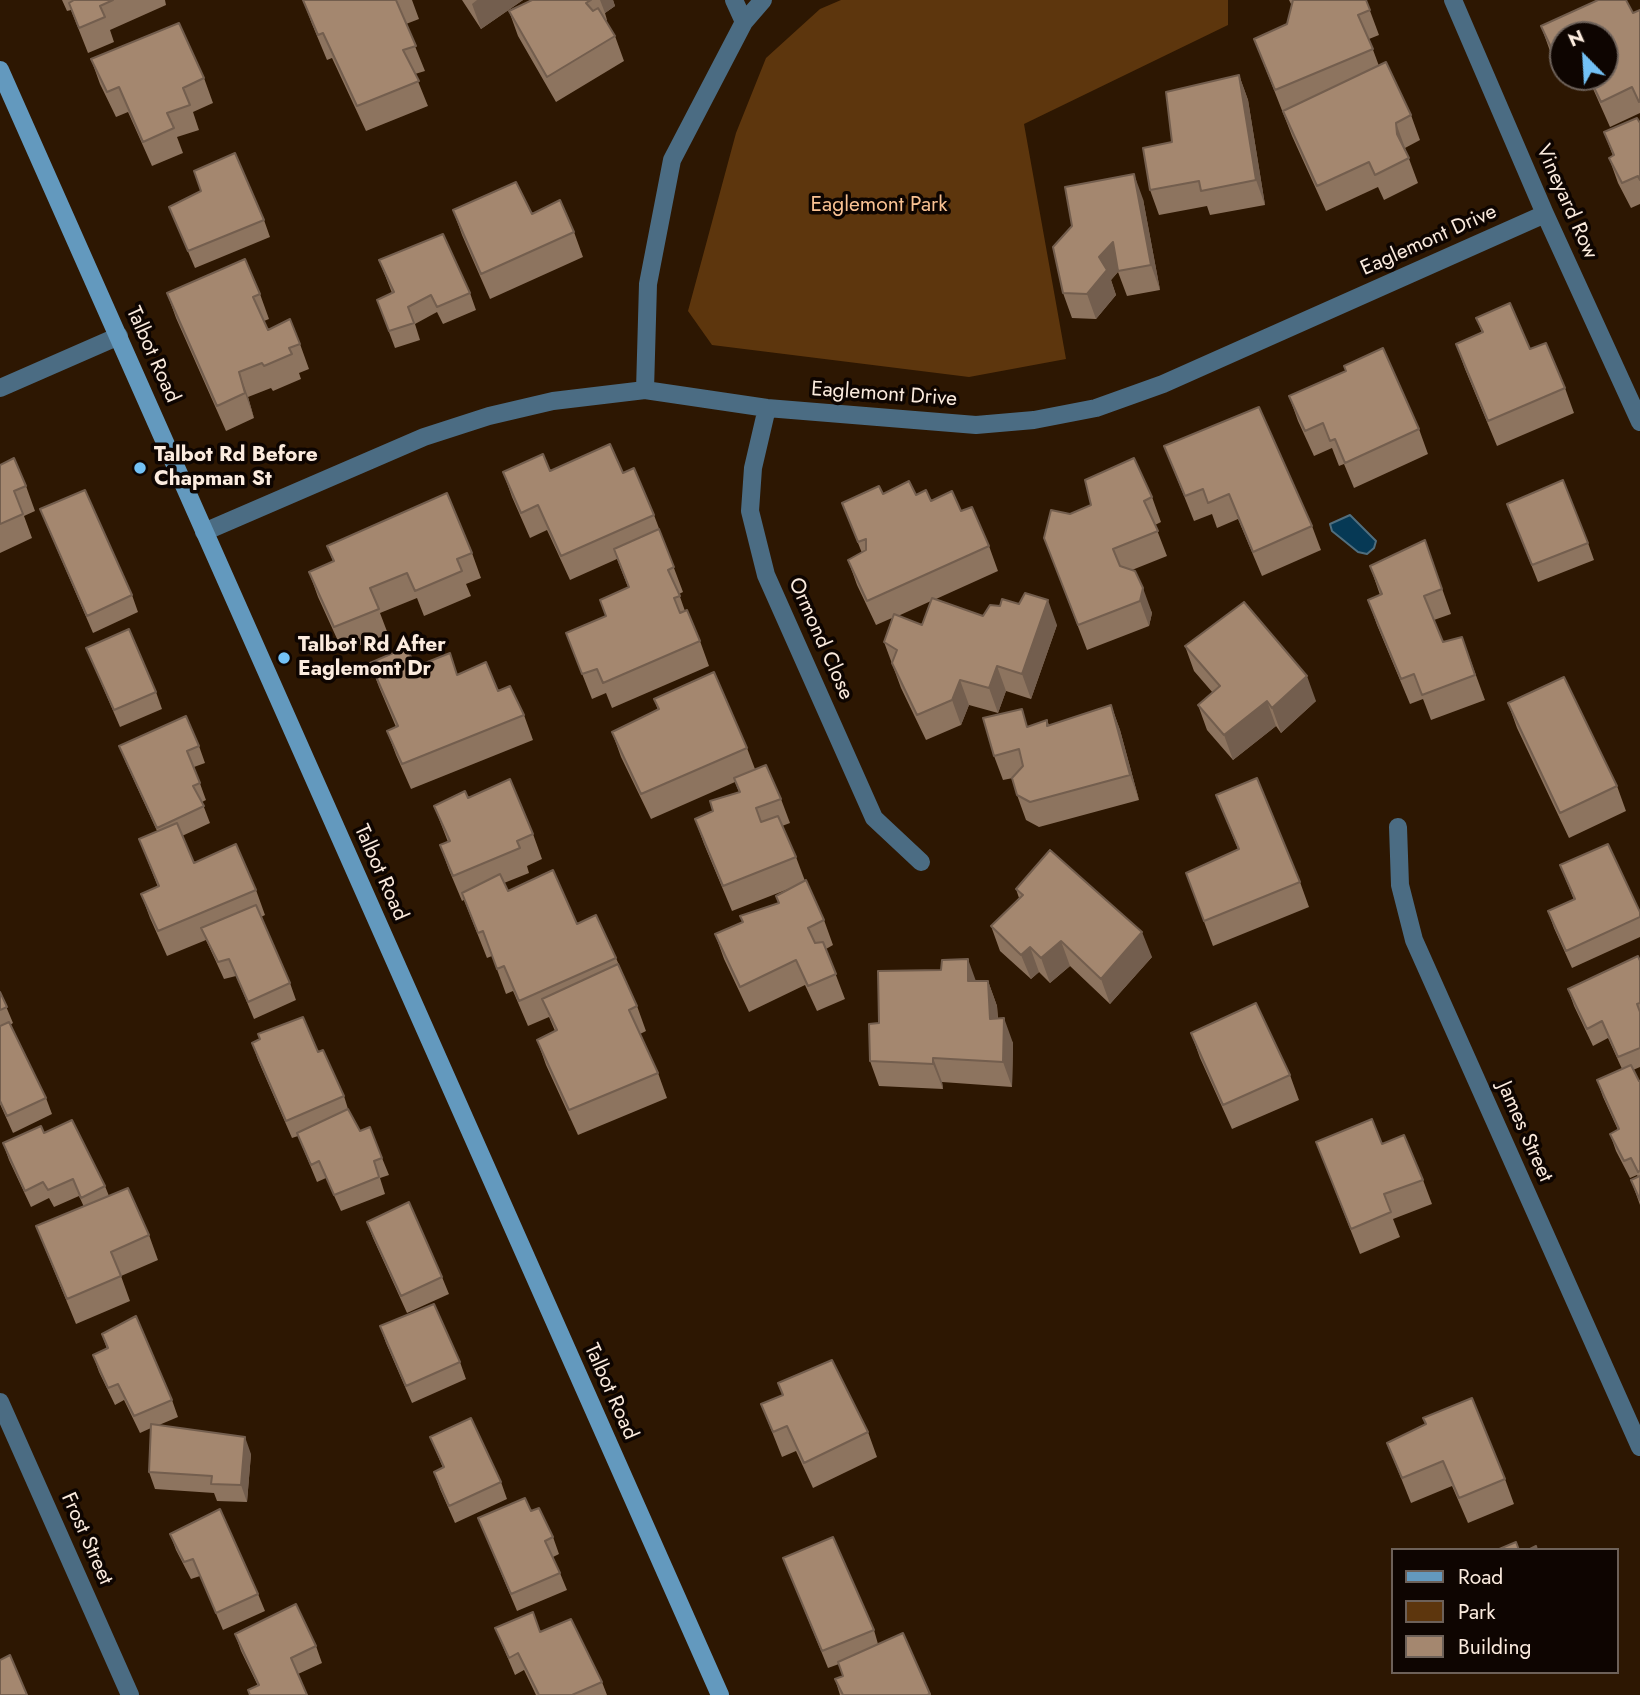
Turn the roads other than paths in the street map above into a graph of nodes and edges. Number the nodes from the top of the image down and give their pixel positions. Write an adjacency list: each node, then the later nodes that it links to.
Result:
1 (734, 0): 4 (street)
2 (763, 0): 4 (street)
3 (1453, 0): 6 (street, Vineyard Row)
4 (744, 22): 9 (street)
5 (0, 70): 7 (main road, Talbot Road)
6 (1545, 214): 10 (street, Eaglemont Drive); 11 (street, Vineyard Row)
7 (119, 336): 8 (street); 12 (main road, Talbot Road)
8 (0, 388)
9 (645, 390): 10 (street, Eaglemont Drive); 12 (street, Eaglemont Drive)
10 (767, 408): 14 (street, Ormond Close)
11 (1640, 422)
12 (204, 533): 18 (main road, Talbot Road)
13 (1398, 827): 16 (street, James Street)
14 (921, 862)
15 (0, 1402): 17 (street, Frost Street)
16 (1640, 1447)
17 (130, 1695)
18 (720, 1695)

